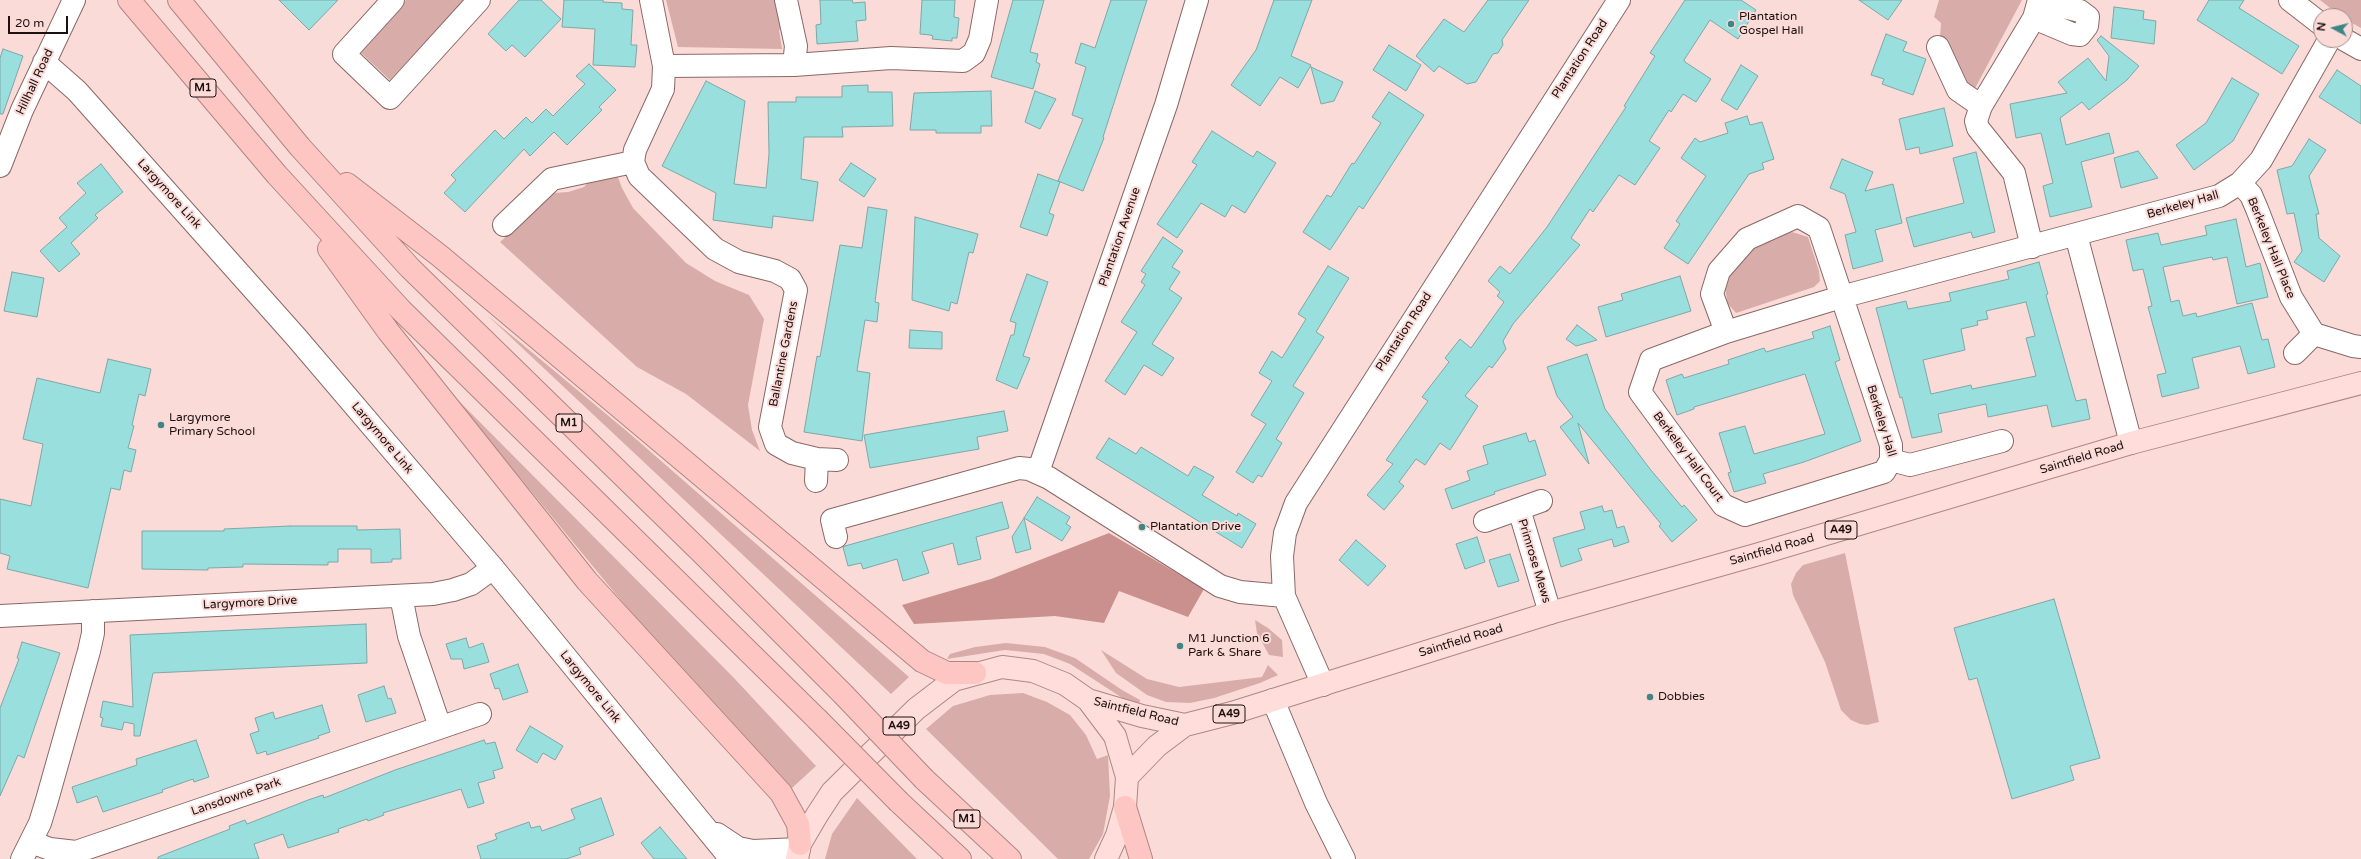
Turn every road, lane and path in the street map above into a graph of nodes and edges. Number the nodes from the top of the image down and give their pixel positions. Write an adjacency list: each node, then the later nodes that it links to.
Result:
1 (129, 0): 23 (highway, M1)
2 (179, 0): 20 (highway, M1)
3 (392, 0): 4 (street)
4 (478, 0)
5 (651, 0): 18 (street)
6 (786, 0): 17 (street)
7 (987, 0): 17 (street)
8 (1197, 0): 37 (street, Plantation Avenue)
9 (1619, 0): 45 (street, Plantation Road)
10 (2290, 0): 13 (street)
11 (2037, 6): 19 (street)
12 (70, 9): 16 (street, Hillhall Road)
13 (2313, 18)
14 (1938, 47): 19 (street)
15 (2325, 48): 24 (street, Berkeley Hall)
16 (44, 62): 22 (street, Hillhall Road); 43 (street, Largymore Link)
17 (794, 65): 18 (street)
18 (664, 66): 21 (street)
19 (1981, 106): 27 (street)
20 (300, 147): 49 (highway); 63 (highway, M1, bridge)
21 (633, 162): 25 (street); 38 (street, Ballantine Gardens)
22 (0, 166)
23 (277, 175): 60 (highway); 62 (highway, M1, bridge)
24 (2240, 183): 26 (street, Berkeley Hall); 30 (street, Berkeley Hall Place)
25 (504, 225)
26 (2076, 235): 27 (street, Berkeley Hall); 35 (street)
27 (2032, 247): 28 (street, Berkeley Hall)
28 (1841, 297): 29 (street, Berkeley Hall Court); 29 (street, Berkeley Hall); 36 (street, Berkeley Hall)
29 (1726, 332): 36 (street, Berkeley Hall Court)
30 (2314, 334): 31 (street); 32 (street)
31 (2361, 347)
32 (2295, 353)
33 (2361, 384): 35 (main road, Saintfield Road / A49)
34 (2002, 440): 36 (street, Berkeley Hall)
35 (2131, 443): 47 (main road, Saintfield Road / A49)
36 (1891, 460)
37 (1038, 472): 42 (street); 45 (street)
38 (816, 481)
39 (1540, 501): 40 (street, Primrose Mews)
40 (1519, 509): 41 (street, Primrose Mews); 47 (street, Primrose Mews)
41 (1485, 521)
42 (836, 537)
43 (493, 568): 44 (street, Largymore Drive); 58 (street, Largymore Link)
44 (401, 596): 46 (street, Largymore Drive); 55 (street)
45 (1284, 596): 50 (street, Plantation Road)
46 (93, 611): 48 (street, Largymore Drive); 59 (street, Lansdowne Park)
47 (1550, 613): 50 (main road, Saintfield Road / A49)
48 (0, 616)
49 (975, 673): 51 (main road, A49); 60 (main road, A49)
50 (1323, 685): 52 (main road, Saintfield Road / A49)
51 (1088, 700): 54 (main road, Saintfield Road / A49); 56 (main road, A49)
52 (1273, 700): 54 (main road, Saintfield Road / A49); 66 (street)
53 (480, 714): 55 (street, Lansdowne Park)
54 (1185, 725): 56 (main road, Saintfield Road / A49)
55 (440, 727): 59 (street, Lansdowne Park)
56 (1127, 777): 57 (main road, A49)
57 (1125, 807): 64 (main road, A49); 65 (highway)
58 (706, 828): 60 (street, Largymore Link); 61 (street, Largymore Link)
59 (26, 850)
60 (799, 850)
61 (731, 859)
62 (960, 859)
63 (1010, 859)
64 (1106, 859)
65 (1141, 859)
66 (1344, 859)

